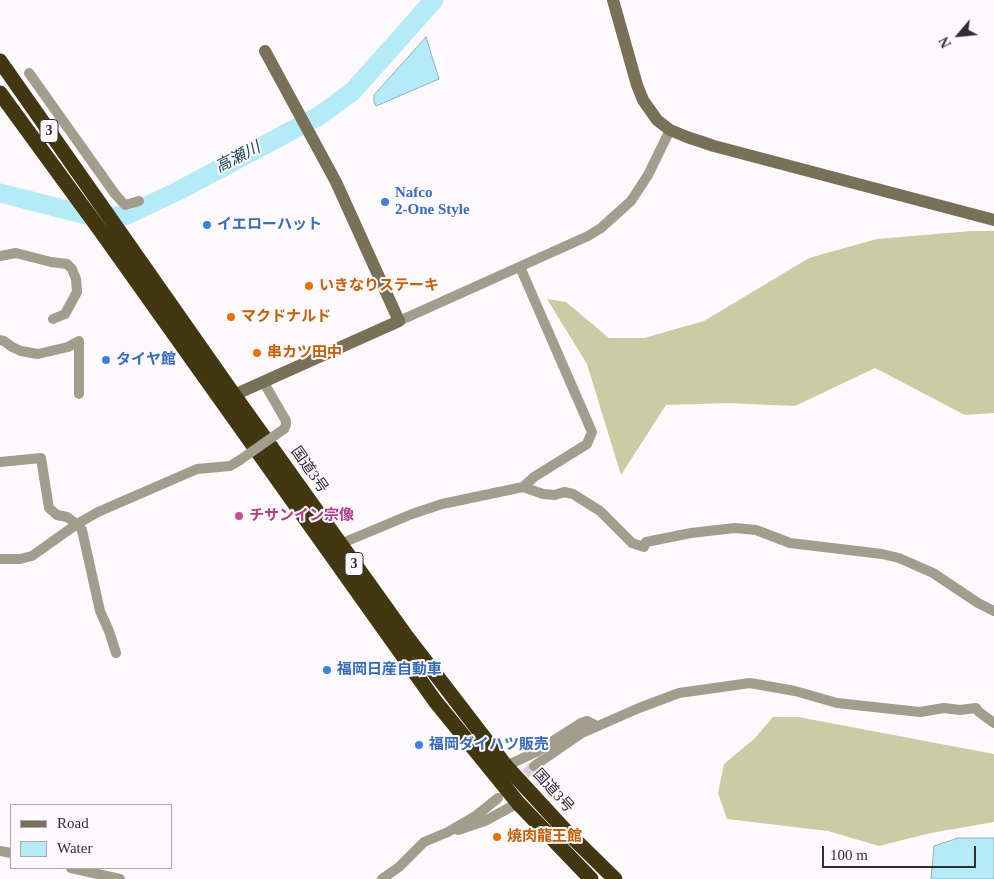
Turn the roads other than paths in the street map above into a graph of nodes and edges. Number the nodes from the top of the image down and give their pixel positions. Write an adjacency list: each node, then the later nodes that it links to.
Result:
1 (613, 0): 6 (street)
2 (264, 51): 12 (street)
3 (0, 61): 16 (highway, 国道3号 / 3)
4 (29, 72): 7 (street)
5 (0, 93): 29 (highway, 3)
6 (670, 130): 8 (street); 10 (street)
7 (139, 201)
8 (994, 220)
9 (0, 256): 11 (street)
10 (520, 267): 12 (street); 18 (street)
11 (53, 319)
12 (399, 321): 14 (street)
13 (0, 340): 15 (street)
14 (263, 381): 16 (street); 19 (street, bridge)
15 (80, 394)
16 (234, 394): 20 (highway, 国道3号 / 3)
17 (0, 462): 19 (street)
18 (523, 487): 20 (street); 22 (street)
19 (77, 524): 21 (street); 23 (street)
20 (340, 544): 26 (highway, 国道3号 / 3)
21 (0, 559)
22 (994, 611)
23 (116, 652)
24 (994, 723): 25 (street)
25 (597, 726): 26 (street); 27 (street)
26 (506, 766): 35 (highway, 国道3号 / 3)
27 (534, 766)
28 (498, 798): 30 (street)
29 (518, 803): 30 (street); 34 (highway, 3)
30 (448, 832): 33 (street)
31 (75, 869): 32 (street)
32 (120, 879)
33 (382, 879)
34 (591, 879)
35 (615, 879)

